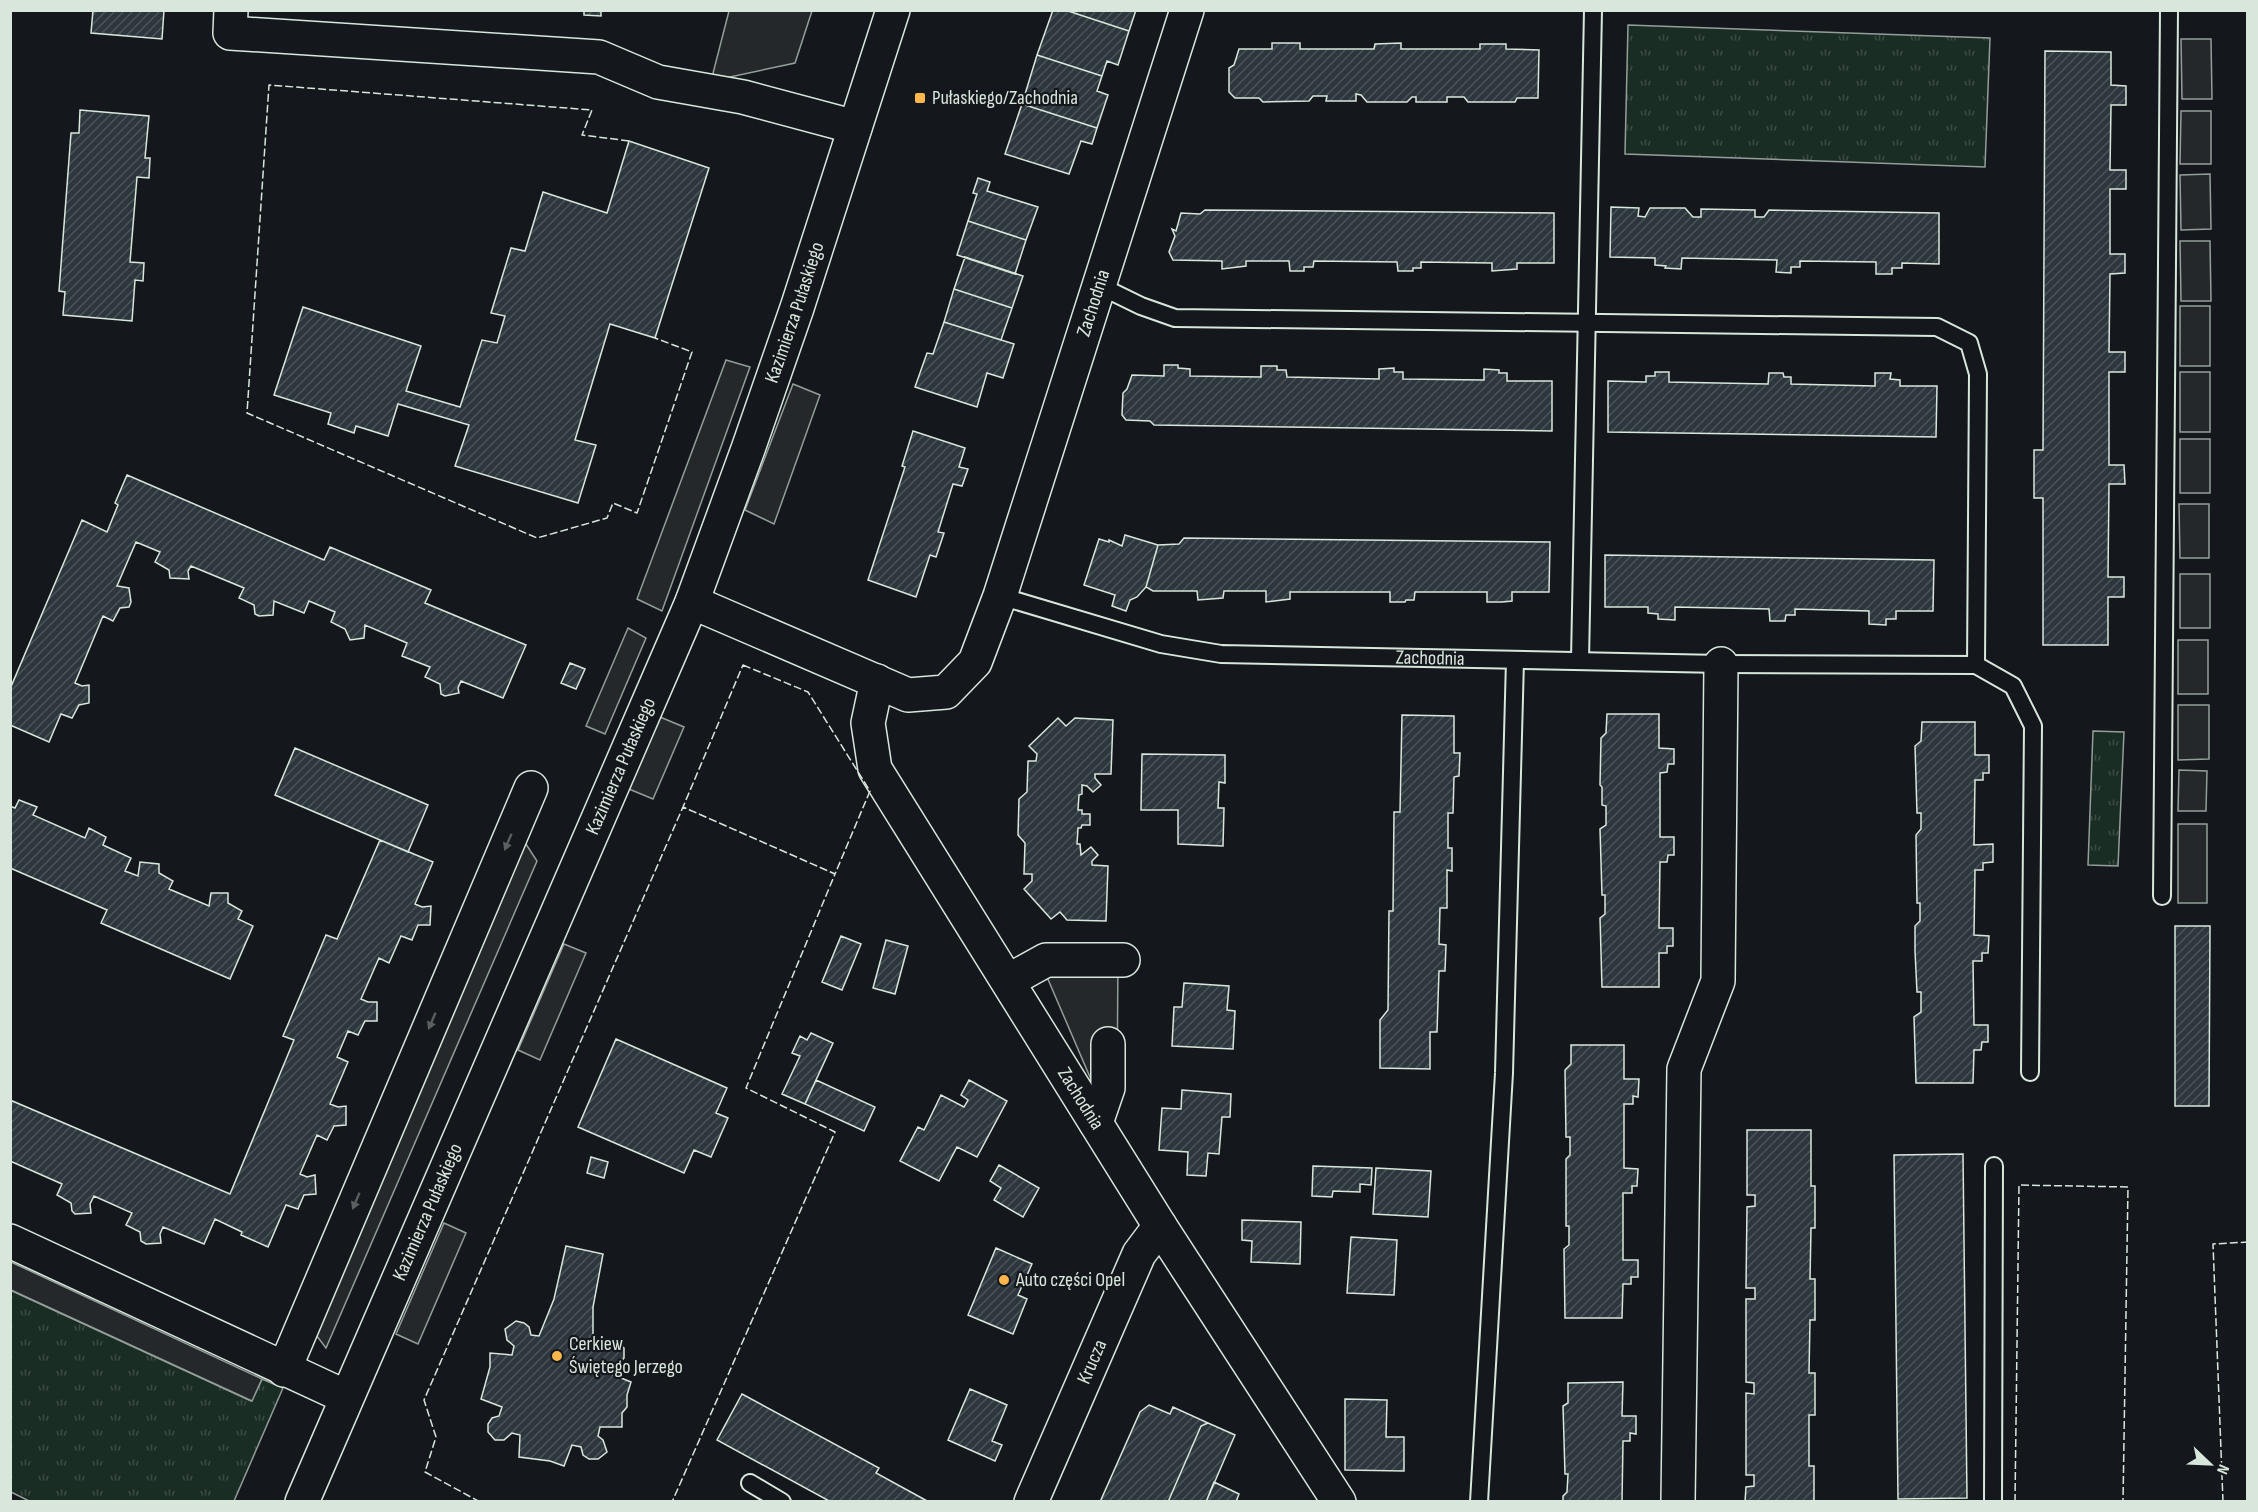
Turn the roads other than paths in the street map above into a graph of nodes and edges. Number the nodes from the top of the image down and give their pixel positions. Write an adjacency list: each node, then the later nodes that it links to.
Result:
1 (231, 10): 6 (street)
2 (893, 10): 6 (street, Kazimierza Pułaskiego)
3 (1187, 10): 7 (street, Zachodnia)
4 (1593, 10): 8 (lane)
5 (2169, 10): 17 (lane)
6 (855, 127): 10 (street, Kazimierza Pułaskiego)
7 (1100, 286): 8 (lane); 9 (street, Zachodnia)
8 (1585, 323): 12 (lane); 14 (lane)
9 (1000, 596): 11 (lane, Zachodnia); 15 (street, Zachodnia)
10 (692, 602): 15 (street, Zachodnia); 27 (street, Kazimierza Pułaskiego)
11 (1515, 660): 12 (lane, Zachodnia); 33 (lane)
12 (1580, 660): 13 (lane, Zachodnia)
13 (1721, 664): 14 (lane, Zachodnia); 34 (street)
14 (1976, 665): 21 (lane)
15 (877, 681): 19 (street, Zachodnia)
16 (531, 788): 26 (street, one-way to 26)
17 (2162, 896)
18 (1123, 960): 19 (street)
19 (1008, 981): 22 (street, Zachodnia)
20 (1108, 1044): 22 (street)
21 (2030, 1072)
22 (1096, 1123): 24 (street, Zachodnia)
23 (1994, 1166): 35 (lane)
24 (1160, 1226): 31 (street, Krucza); 32 (street, Zachodnia)
25 (10, 1241): 26 (street)
26 (284, 1370): 27 (street)
27 (346, 1397): 29 (street, Kazimierza Pułaskiego)
28 (750, 1483): 30 (lane)
29 (302, 1502)
30 (782, 1502)
31 (1032, 1502)
32 (1340, 1502)
33 (1479, 1502)
34 (1678, 1502)
35 (1993, 1502)

